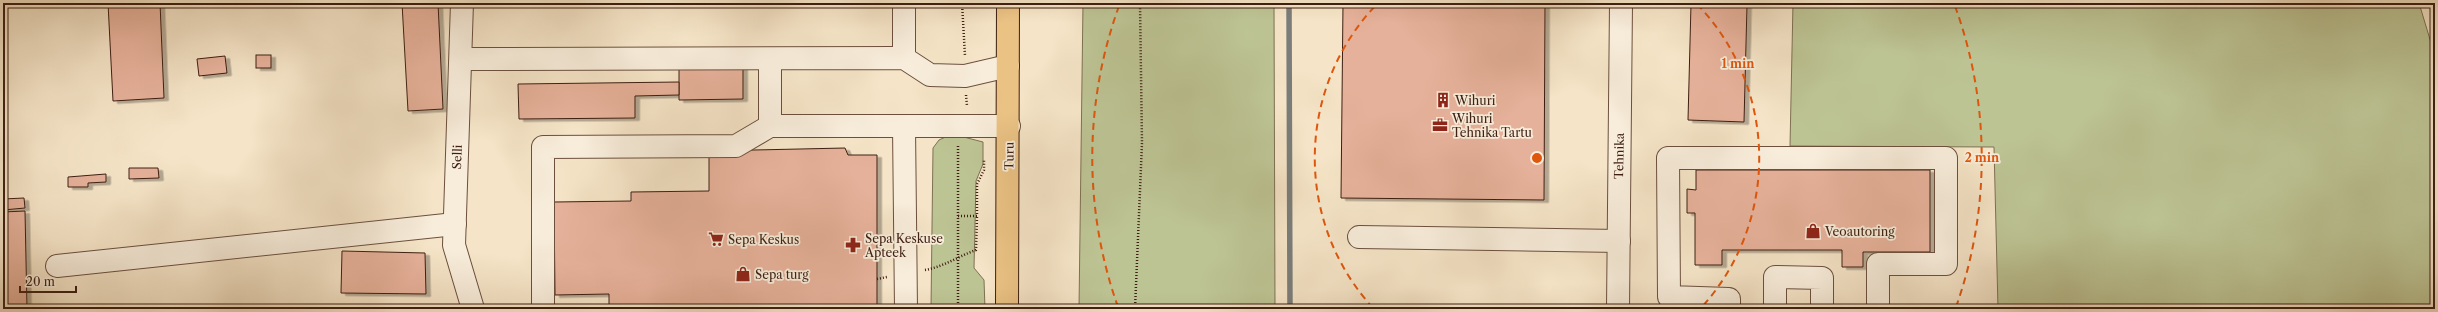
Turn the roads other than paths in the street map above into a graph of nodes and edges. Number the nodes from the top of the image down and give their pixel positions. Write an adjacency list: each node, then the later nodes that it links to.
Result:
1 (462, 3): 7 (street, Selli)
2 (904, 3): 6 (street)
3 (1008, 3): 8 (main road, Turu)
4 (1621, 3): 14 (street, Tehnika)
5 (770, 58): 6 (street); 7 (street); 9 (street)
6 (904, 58): 8 (street)
7 (461, 59): 12 (street, Selli)
8 (1008, 66): 10 (main road, Turu)
9 (770, 126): 11 (street); 17 (street)
10 (1009, 126): 11 (street); 19 (main road, Turu)
11 (904, 127): 18 (street)
12 (455, 224): 15 (street); 16 (street, Selli)
13 (1359, 237): 14 (street)
14 (1618, 241): 20 (street, Tehnika)
15 (57, 266)
16 (473, 309)
17 (542, 309)
18 (906, 309)
19 (1007, 309)
20 (1618, 309)
21 (1729, 309): 24 (street)
22 (1775, 309): 23 (street)
23 (1822, 309)
24 (1878, 309)

